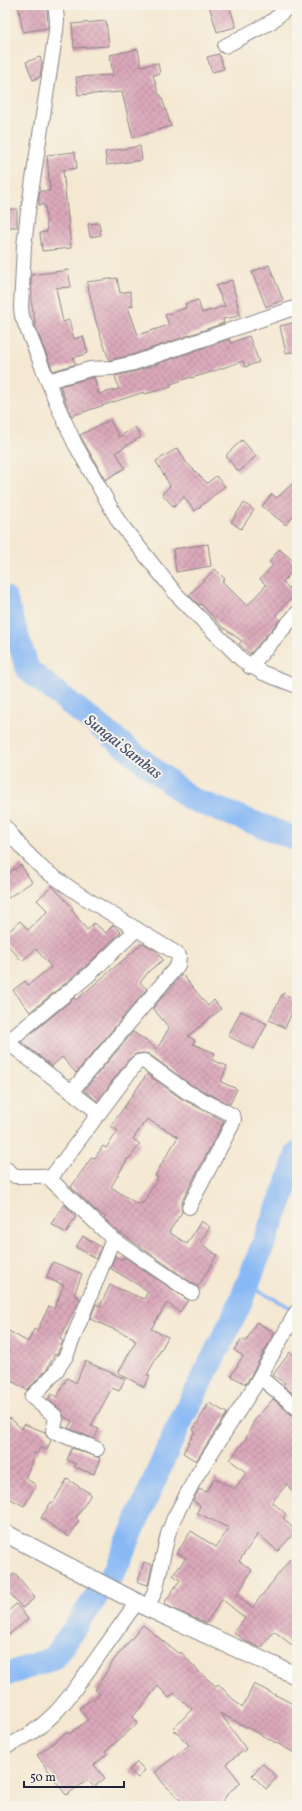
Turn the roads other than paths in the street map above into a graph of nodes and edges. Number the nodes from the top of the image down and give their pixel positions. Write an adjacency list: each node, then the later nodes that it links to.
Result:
1 (55, 5): 5 (street)
2 (291, 5): 3 (street)
3 (225, 46)
4 (297, 307): 5 (street)
5 (48, 381): 7 (street)
6 (297, 613): 7 (street)
7 (250, 667): 8 (street)
8 (297, 686)
9 (5, 827): 10 (street)
10 (137, 929): 11 (street); 12 (street)
11 (6, 1043): 12 (street)
12 (72, 1092): 13 (street)
13 (99, 1113): 15 (street); 16 (street)
14 (5, 1168): 15 (street)
15 (50, 1179): 17 (street)
16 (190, 1207)
17 (113, 1239): 18 (street); 22 (street)
18 (192, 1293)
19 (295, 1316): 20 (street)
20 (260, 1377): 21 (street); 24 (street)
21 (297, 1408)
22 (97, 1449)
23 (8, 1535): 24 (street)
24 (138, 1603): 25 (street); 26 (street)
25 (297, 1676)
26 (5, 1747)

